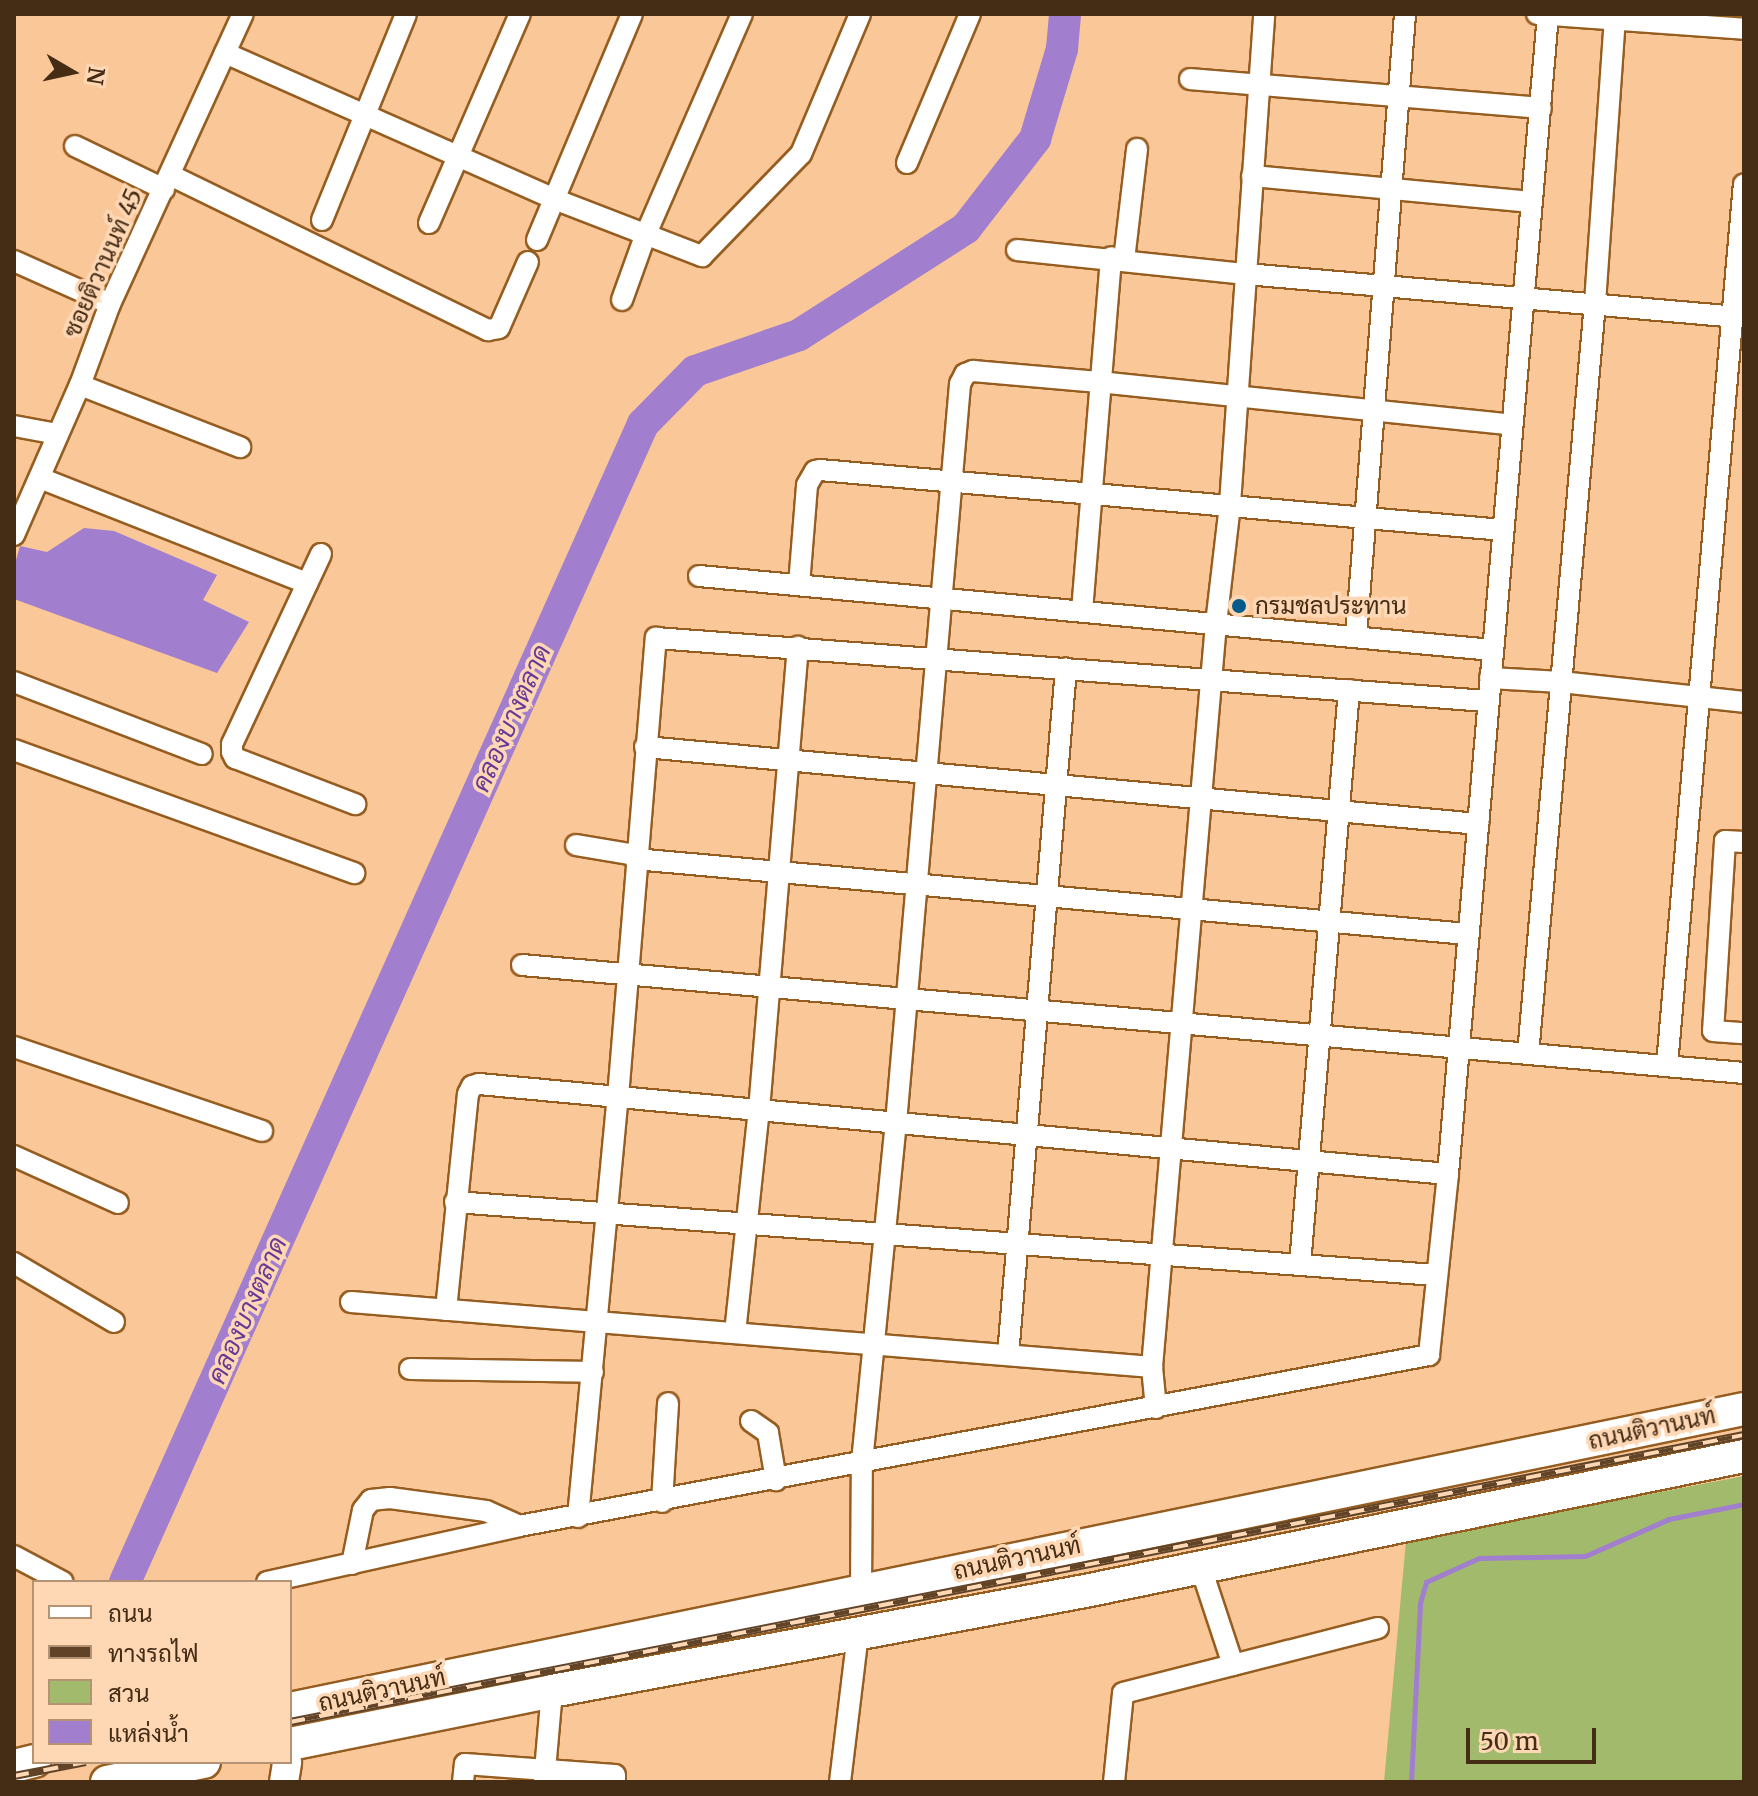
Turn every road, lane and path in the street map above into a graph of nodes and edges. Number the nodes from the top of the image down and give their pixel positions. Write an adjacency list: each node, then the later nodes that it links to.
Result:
1 (243, 14): 13 (street, ซอยติวานนท์ 45)
2 (406, 14): 18 (street)
3 (520, 14): 21 (street)
4 (632, 14): 27 (street)
5 (742, 14): 31 (street)
6 (860, 14): 31 (street)
7 (970, 14): 22 (street)
8 (1264, 14): 15 (street)
9 (1405, 14): 16 (street)
10 (1544, 14): 11 (street); 17 (street)
11 (1615, 19): 12 (street); 41 (street)
12 (1744, 29)
13 (225, 53): 18 (street); 24 (street, ซอยติวานนท์ 45)
14 (1190, 79): 15 (street)
15 (1259, 85): 16 (street); 23 (street)
16 (1398, 99): 17 (street); 26 (street)
17 (1541, 108): 28 (street)
18 (364, 116): 21 (street); 29 (street)
19 (75, 146): 24 (street)
20 (1137, 149): 34 (street)
21 (459, 158): 27 (street); 30 (street)
22 (907, 163)
23 (1252, 176): 26 (street); 37 (street)
24 (167, 182): 36 (street); 42 (street, ซอยติวานนท์ 45)
25 (1744, 184): 43 (street)
26 (1393, 190): 28 (street); 38 (street)
27 (554, 199): 31 (street); 32 (street)
28 (1530, 202): 39 (street)
29 (322, 220)
30 (429, 223)
31 (645, 236): 40 (street)
32 (537, 240)
33 (1017, 250): 34 (street)
34 (1117, 258): 37 (street); 44 (street)
35 (14, 261): 42 (street)
36 (528, 262)
37 (1246, 274): 38 (street); 46 (street)
38 (1385, 286): 39 (street); 47 (street)
39 (1524, 299): 41 (street); 48 (street)
40 (622, 300)
41 (1595, 303): 43 (street); 74 (street)
42 (110, 304): 45 (street, ซอยติวานนท์ 45)
43 (1737, 317): 76 (street)
44 (1099, 382): 46 (street); 53 (street); 54 (street)
45 (80, 385): 50 (street, ซอยติวานนท์ 45); 51 (street)
46 (1238, 398): 47 (street); 55 (street)
47 (1373, 413): 48 (street); 56 (street)
48 (1512, 425): 57 (street)
49 (14, 426): 50 (street)
50 (57, 434): 52 (street, ซอยติวานนท์ 45)
51 (240, 447)
52 (40, 478): 58 (street, ซอยติวานนท์ 45); 61 (street)
53 (953, 480): 54 (street); 62 (street); 63 (street)
54 (1089, 493): 55 (street); 64 (street)
55 (1230, 504): 56 (street); 65 (street)
56 (1364, 515): 57 (street); 66 (street)
57 (1503, 530): 68 (street)
58 (14, 535)
59 (321, 554): 61 (street)
60 (699, 576): 62 (street)
61 (307, 583): 86 (street)
62 (799, 585): 63 (street)
63 (943, 599): 64 (street); 69 (street)
64 (1082, 611): 65 (street)
65 (1216, 624): 66 (street); 72 (street)
66 (1356, 637): 68 (street)
67 (798, 647): 69 (street); 79 (street); 82 (street)
68 (1492, 650): 71 (street)
69 (937, 658): 70 (street); 83 (street)
70 (1066, 668): 72 (street); 84 (street)
71 (1490, 678): 74 (street); 77 (street)
72 (1211, 679): 75 (street); 85 (street)
73 (14, 682): 81 (street)
74 (1561, 682): 76 (street); 109 (street)
75 (1349, 690): 77 (street); 87 (street)
76 (1698, 697): 78 (street); 110 (street)
77 (1487, 701): 88 (street)
78 (1744, 702)
79 (645, 747): 82 (street); 91 (street)
80 (14, 750): 93 (street)
81 (202, 754)
82 (789, 760): 83 (street); 92 (street)
83 (928, 773): 84 (street); 94 (street)
84 (1058, 785): 85 (street); 95 (street)
85 (1202, 798): 87 (street); 96 (street)
86 (355, 804)
87 (1340, 811): 88 (street); 97 (street)
88 (1478, 824): 98 (street)
89 (1744, 842): 105 (street)
90 (576, 845): 91 (street)
91 (635, 857): 92 (street); 100 (street)
92 (778, 872): 94 (street); 101 (street)
93 (354, 873)
94 (916, 885): 95 (street); 102 (street)
95 (1048, 896): 96 (street); 103 (street)
96 (1191, 909): 97 (street); 104 (street)
97 (1329, 921): 98 (street); 106 (street)
98 (1467, 934): 108 (street)
99 (522, 965): 100 (street)
100 (627, 974): 101 (street); 112 (street)
101 (768, 987): 102 (street); 113 (street)
102 (906, 999): 103 (street); 114 (street)
103 (1040, 1011): 104 (street); 116 (street)
104 (1183, 1023): 106 (street); 117 (street)
105 (1744, 1033)
106 (1321, 1035): 108 (street); 119 (street)
107 (14, 1047): 115 (street)
108 (1458, 1048): 109 (street); 120 (street)
109 (1528, 1054): 110 (street)
110 (1667, 1065): 111 (street)
111 (1744, 1073)
112 (618, 1097): 113 (street); 121 (street); 123 (street)
113 (759, 1110): 114 (street); 124 (street)
114 (896, 1123): 116 (street); 125 (street)
115 (262, 1131)
116 (1029, 1135): 117 (street); 126 (street)
117 (1174, 1148): 119 (street); 127 (street)
118 (14, 1156): 122 (street)
119 (1311, 1161): 120 (street); 129 (street)
120 (1448, 1174): 130 (street)
121 (455, 1202): 123 (street); 132 (street)
122 (118, 1203)
123 (606, 1213): 124 (street); 134 (street)
124 (745, 1223): 125 (street); 135 (street)
125 (883, 1234): 126 (street); 136 (street)
126 (1017, 1243): 127 (street); 137 (street)
127 (1162, 1254): 129 (street); 138 (street)
128 (14, 1263): 133 (street)
129 (1300, 1264): 130 (street)
130 (1436, 1275): 142 (street)
131 (351, 1302): 132 (street)
132 (446, 1310): 134 (street)
133 (114, 1322)
134 (598, 1322): 135 (street); 140 (street)
135 (735, 1333): 136 (street)
136 (873, 1345): 137 (street); 146 (street)
137 (1008, 1355): 138 (street)
138 (1152, 1367): 142 (street)
139 (410, 1369): 140 (street)
140 (593, 1372): 149 (street)
141 (668, 1403): 148 (street)
142 (1156, 1408): 146 (street)
143 (1744, 1409): 156 (main road, ถนนติวานนท์)
144 (751, 1421): 147 (street)
145 (1744, 1456): 153 (main road, ถนนติวานนท์)
146 (862, 1462): 147 (street); 156 (street)
147 (776, 1480): 148 (street)
148 (662, 1502): 149 (street)
149 (578, 1517): 150 (street)
150 (519, 1526): 152 (street); 152 (street)
151 (14, 1556): 154 (street)
152 (352, 1564): 155 (street)
153 (1201, 1568): 158 (main road, ถนนติวานนท์); 159 (street)
154 (59, 1580)
155 (276, 1580)
156 (861, 1590): 158 (main road); 161 (main road, ถนนติวานนท์)
157 (1378, 1628): 159 (street)
158 (858, 1634): 160 (main road, ถนนติวานนท์); 168 (street)
159 (1233, 1665): 169 (street)
160 (552, 1691): 162 (main road, ถนนติวานนท์); 164 (street)
161 (292, 1709)
162 (292, 1744)
163 (194, 1764): 165 (main road)
164 (544, 1777): 166 (street); 167 (street)
165 (107, 1782)
166 (463, 1782)
167 (615, 1782)
168 (840, 1782)
169 (1114, 1782)

